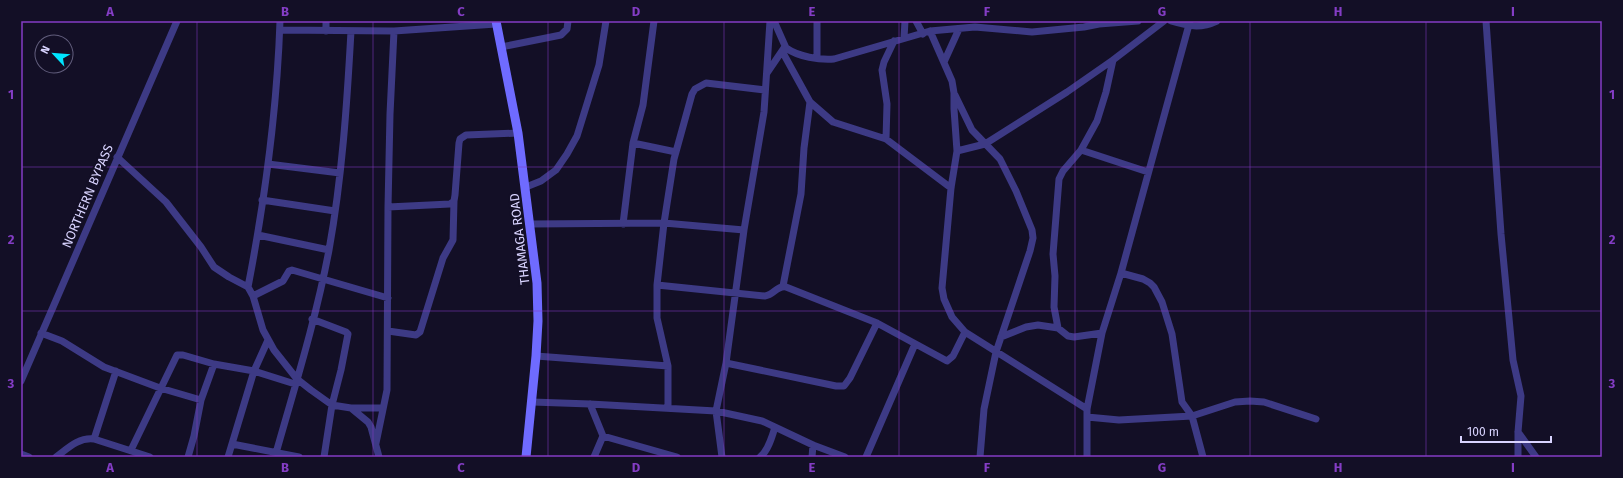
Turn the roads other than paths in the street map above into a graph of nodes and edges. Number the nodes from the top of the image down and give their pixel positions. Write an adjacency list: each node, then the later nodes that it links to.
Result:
1 (177, 21): 45 (street, NORTHERN BYPASS)
2 (272, 21): 20 (street)
3 (326, 21): 23 (street)
4 (411, 21): 22 (street)
5 (568, 21): 29 (street)
6 (606, 21): 49 (street)
7 (654, 21): 40 (street)
8 (770, 21): 34 (street)
9 (774, 21): 30 (street)
10 (818, 21): 31 (street)
11 (905, 21): 27 (street)
12 (916, 21): 26 (street)
13 (1138, 21): 21 (street)
14 (1164, 21): 32 (street)
15 (1171, 21): 19 (street)
16 (1217, 21): 19 (street)
17 (1486, 21): 102 (street)
18 (496, 23): 22 (street); 29 (main road, THAMAGA ROAD)
19 (1189, 24): 47 (street)
20 (280, 26): 23 (street); 46 (street)
21 (959, 29): 26 (street); 33 (street)
22 (411, 30): 25 (street)
23 (326, 31): 24 (street)
24 (351, 31): 25 (street); 48 (street)
25 (394, 31): 53 (street)
26 (927, 33): 27 (street); 33 (street)
27 (904, 38): 28 (street)
28 (894, 41): 31 (street); 39 (street)
29 (501, 47): 38 (main road, THAMAGA ROAD)
30 (783, 48): 31 (street); 34 (street); 37 (street)
31 (817, 58)
32 (1113, 60): 41 (street); 42 (street)
33 (944, 62): 36 (street)
34 (767, 73): 35 (street)
35 (765, 90): 44 (street); 58 (street)
36 (954, 93): 41 (street); 43 (street)
37 (810, 102): 39 (street); 64 (street)
38 (518, 133): 49 (main road, THAMAGA ROAD); 52 (street)
39 (886, 140): 50 (street)
40 (633, 142): 44 (street); 57 (street)
41 (985, 144): 43 (street); 76 (street)
42 (1081, 150): 47 (street); 71 (street)
43 (957, 151): 50 (street)
44 (676, 152): 55 (street)
45 (117, 157): 65 (street); 73 (street, NORTHERN BYPASS)
46 (268, 164): 48 (street); 51 (street)
47 (1148, 172): 61 (street)
48 (340, 173): 54 (street)
49 (526, 188): 56 (main road, THAMAGA ROAD)
50 (951, 188): 74 (street)
51 (262, 200): 54 (street); 59 (street)
52 (454, 201): 53 (street); 72 (street)
53 (388, 207): 68 (street)
54 (335, 211): 60 (street)
55 (664, 223): 57 (street); 58 (street); 63 (street)
56 (531, 224): 57 (street); 80 (main road, THAMAGA ROAD)
57 (623, 224)
58 (744, 230): 66 (street)
59 (258, 235): 60 (street); 65 (street)
60 (329, 250): 62 (street)
61 (1121, 273): 75 (street); 98 (street)
62 (323, 279): 67 (street); 68 (street); 69 (street)
63 (657, 285): 66 (street); 83 (street)
64 (783, 286): 66 (street); 70 (street)
65 (248, 287): 67 (street)
66 (736, 292): 81 (street)
67 (253, 296): 77 (street)
68 (388, 298): 72 (street)
69 (312, 319): 87 (street); 92 (street)
70 (876, 323): 78 (street); 81 (street)
71 (1058, 328): 75 (street); 76 (street)
72 (388, 331): 94 (street)
73 (41, 332): 84 (street); 86 (street, NORTHERN BYPASS)
74 (965, 332): 78 (street); 79 (street)
75 (1102, 333): 96 (street)
76 (1001, 337): 79 (street)
77 (268, 340): 85 (street); 87 (street)
78 (915, 344): 126 (street)
79 (996, 352): 96 (street); 127 (street)
80 (536, 356): 83 (street); 90 (main road, THAMAGA ROAD)
81 (726, 363): 97 (street)
82 (214, 364): 85 (street); 88 (street); 89 (street)
83 (668, 366): 95 (street)
84 (116, 371): 88 (street); 104 (street)
85 (254, 371): 87 (street); 106 (street)
86 (21, 381)
87 (296, 382): 92 (street); 109 (street)
88 (160, 388): 89 (street); 108 (street)
89 (201, 400): 115 (street)
90 (532, 402): 91 (street); 120 (main road, THAMAGA ROAD)
91 (590, 404): 95 (street); 103 (street)
92 (332, 405): 93 (street); 118 (street)
93 (351, 408): 94 (street); 105 (street)
94 (383, 408): 105 (street)
95 (668, 408): 97 (street)
96 (1087, 409): 99 (street)
97 (716, 411): 101 (street); 123 (street)
98 (1192, 416): 99 (street); 100 (street); 129 (street)
99 (1087, 417): 128 (street)
100 (1316, 418)
101 (775, 428): 107 (street); 111 (street)
102 (1518, 432): 130 (street); 131 (street)
103 (603, 436): 121 (street); 122 (street)
104 (94, 439): 108 (street); 113 (street)
105 (376, 443): 119 (street)
106 (232, 444): 109 (street); 116 (street)
107 (813, 445): 124 (street); 125 (street)
108 (131, 450): 114 (street)
109 (276, 453): 117 (street)
110 (21, 454): 112 (street)
111 (763, 456)
112 (30, 457)
113 (56, 457)
114 (150, 457)
115 (188, 457)
116 (228, 457)
117 (299, 457)
118 (324, 457)
119 (379, 457)
120 (526, 457)
121 (594, 457)
122 (677, 457)
123 (722, 457)
124 (812, 457)
125 (845, 457)
126 (866, 457)
127 (980, 457)
128 (1087, 457)
129 (1203, 457)
130 (1518, 457)
131 (1536, 457)

